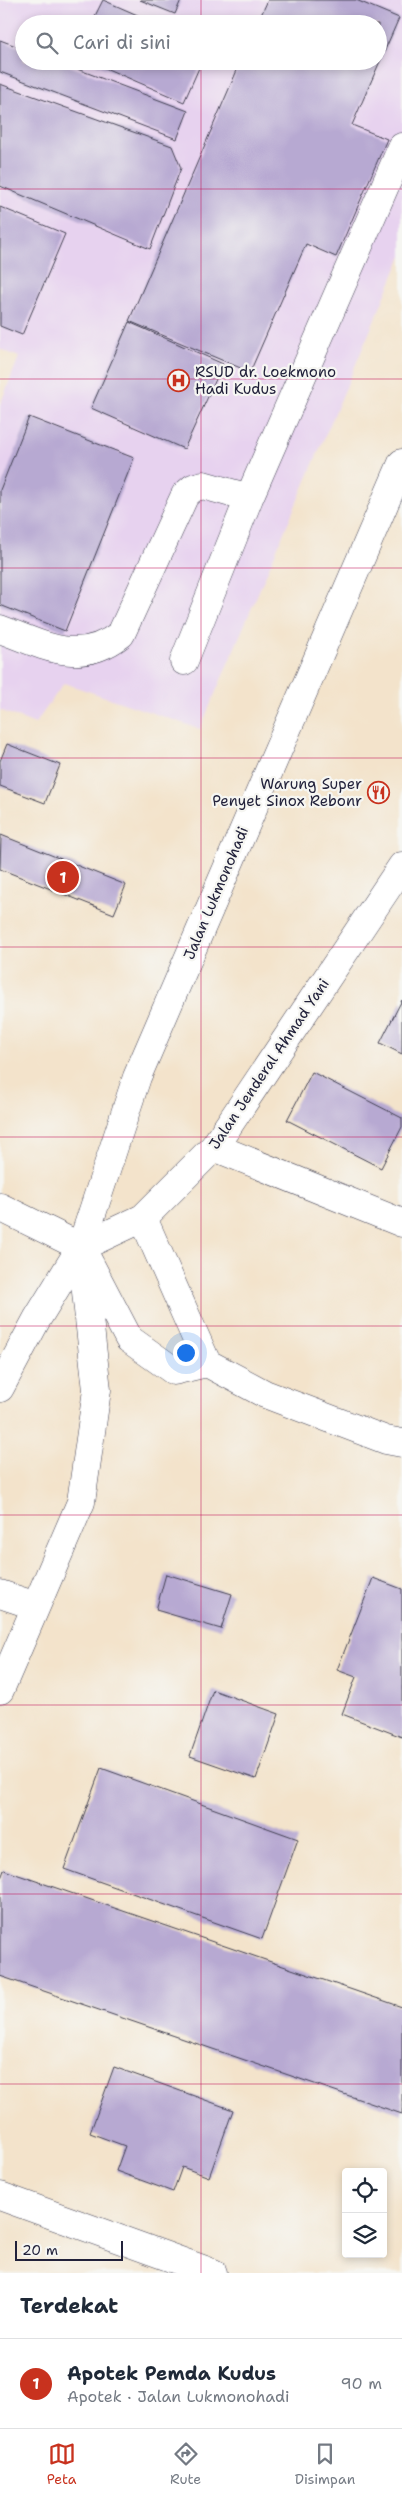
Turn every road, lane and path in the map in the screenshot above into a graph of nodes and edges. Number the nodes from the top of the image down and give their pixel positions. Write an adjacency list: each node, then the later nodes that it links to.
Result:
1 (402, 148): 3 (main road)
2 (402, 463): 11 (main road, Jalan Lukmonohadi)
3 (249, 498): 4 (main road); 5 (main road)
4 (0, 629)
5 (184, 661)
6 (402, 866): 7 (main road, Jalan Jenderal Ahmad Yani)
7 (214, 1147): 9 (main road, Jalan Jenderal Ahmad Yani); 10 (main road)
8 (0, 1207): 11 (main road)
9 (143, 1218): 11 (main road, Jalan Jenderal Ahmad Yani); 12 (main road)
10 (402, 1224)
11 (81, 1247): 12 (main road); 13 (main road); 16 (main road)
12 (207, 1363): 14 (main road)
13 (0, 1388)
14 (394, 1442)
15 (0, 1594): 16 (main road)
16 (36, 1606): 17 (main road)
17 (0, 1690)
18 (0, 2196): 19 (main road)
19 (213, 2273)

